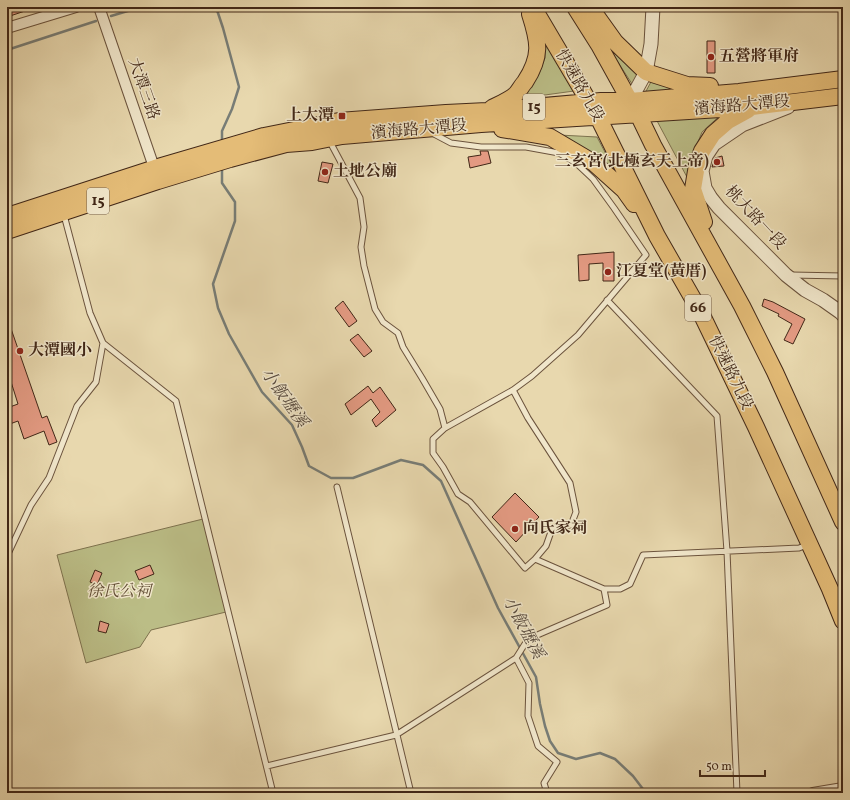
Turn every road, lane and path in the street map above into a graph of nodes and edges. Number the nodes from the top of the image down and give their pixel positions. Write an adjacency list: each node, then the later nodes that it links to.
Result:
1 (76, 7): 8 (street)
2 (99, 7): 21 (street, 大潭三路)
3 (528, 7): 18 (main road)
4 (533, 7): 14 (main road, 快速路九段 / 66)
5 (575, 7): 16 (main road, 66)
6 (590, 7): 9 (main road)
7 (653, 7): 9 (street)
8 (7, 28)
9 (646, 72): 11 (main road); 16 (street)
10 (843, 80): 11 (main road, 濱海路大潭段 / 15)
11 (739, 92): 16 (main road, 濱海路大潭段 / 15)
12 (843, 96): 13 (main road, 濱海路大潭段 / 15)
13 (805, 100): 15 (main road, 濱海路大潭段 / 15); 27 (street, 桃大路一段)
14 (590, 102): 16 (main road, 濱海路大潭段 / 15); 17 (main road, 快速路九段 / 66); 18 (main road, 濱海路大潭段 / 15)
15 (752, 107): 16 (main road, 濱海路大潭段 / 15); 26 (main road)
16 (634, 108): 17 (main road, 濱海路大潭段 / 15); 26 (main road, 66)
17 (598, 117): 18 (main road, 濱海路大潭段 / 15); 25 (main road, 快速路九段 / 66)
18 (484, 118): 19 (main road, 濱海路大潭段 / 15); 20 (main road, 濱海路大潭段 / 15); 25 (main road)
19 (424, 129): 20 (main road, 濱海路大潭段 / 15); 29 (lane)
20 (327, 131): 21 (main road, 濱海路大潭段 / 15); 33 (lane)
21 (156, 174): 22 (main road, 濱海路大潭段 / 15); 23 (main road, 濱海路大潭段 / 15)
22 (63, 213): 24 (main road, 濱海路大潭段 / 15); 31 (lane)
23 (7, 216)
24 (7, 231)
25 (657, 236): 36 (main road, 快速路九段 / 66)
26 (713, 253): 35 (main road, 66)
27 (786, 275): 28 (lane); 30 (street, 桃大路一段)
28 (843, 276)
29 (607, 300): 32 (lane); 37 (lane)
30 (843, 315)
31 (103, 342): 38 (lane); 44 (lane)
32 (513, 390): 33 (lane); 39 (lane)
33 (445, 428): 39 (lane)
34 (337, 487): 43 (lane)
35 (843, 522)
36 (809, 544): 37 (lane); 41 (main road, 快速路九段 / 66)
37 (727, 551): 40 (lane); 49 (lane)
38 (7, 556)
39 (535, 559): 40 (lane)
40 (604, 589): 42 (lane)
41 (843, 621)
42 (516, 658): 43 (lane); 48 (lane)
43 (396, 735): 44 (lane); 47 (lane)
44 (267, 766): 46 (lane)
45 (843, 788): 50 (street)
46 (273, 793)
47 (411, 793)
48 (547, 793)
49 (737, 793)
50 (813, 793)

